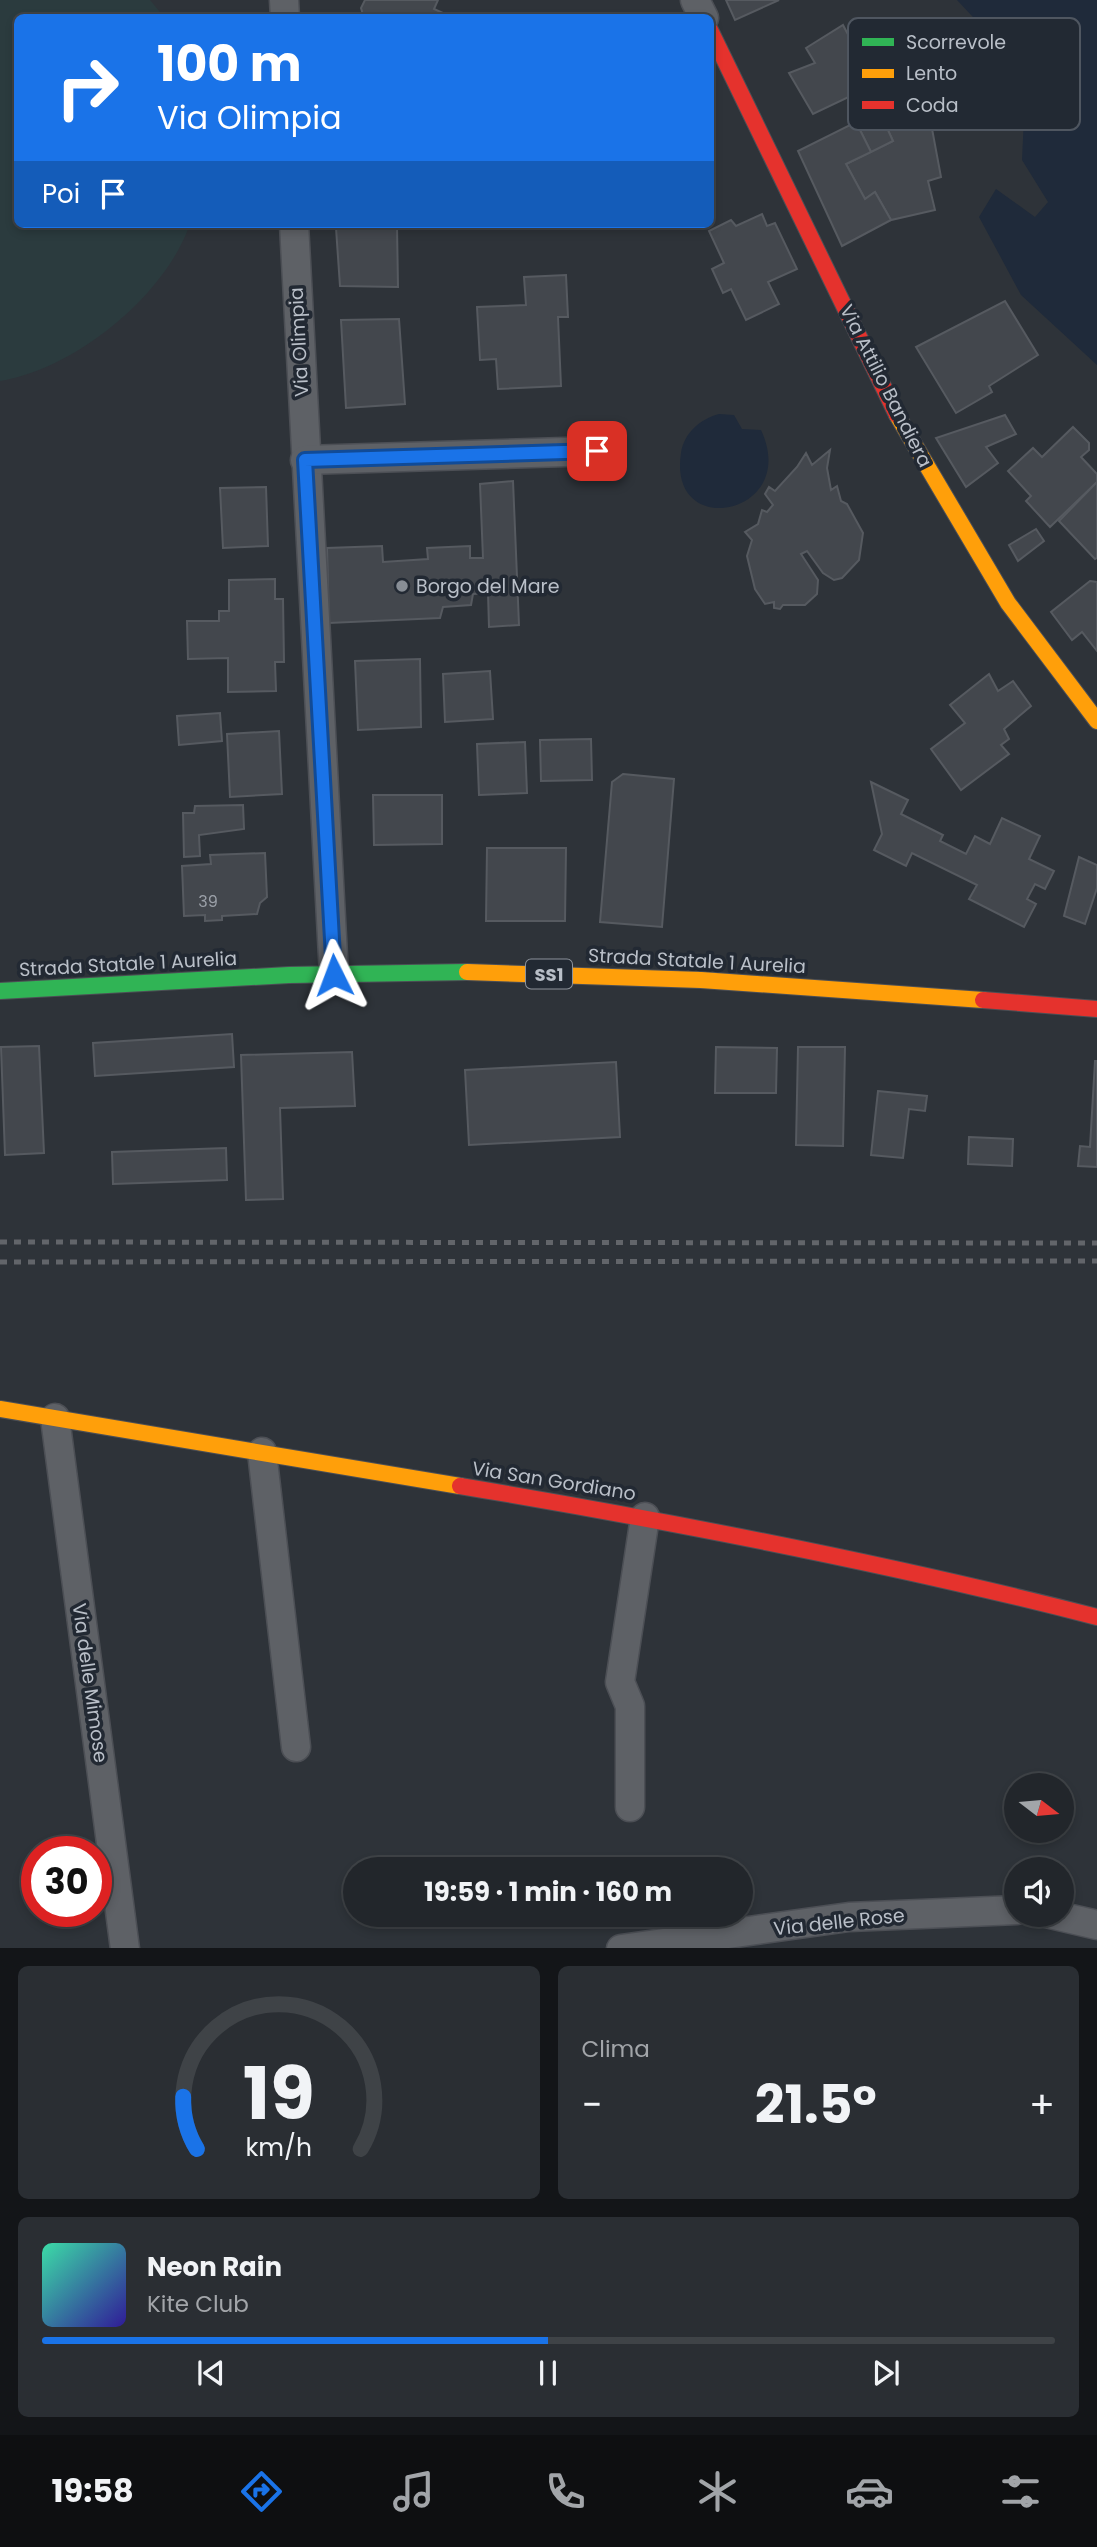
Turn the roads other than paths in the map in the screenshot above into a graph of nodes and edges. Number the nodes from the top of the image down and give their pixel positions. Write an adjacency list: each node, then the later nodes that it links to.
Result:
1 (714, 38): 5 (street, Via Attilio Bandiera)
2 (294, 228): 4 (street, Via Olimpia)
3 (597, 451): 4 (street)
4 (305, 460): 6 (street, Via Olimpia)
5 (1097, 721)
6 (334, 975): 7 (street, Strada Statale 1 Aurelia / SS1); 8 (street, Strada Statale 1 Aurelia / SS1)
7 (0, 991)
8 (1097, 1009)
9 (0, 1409): 10 (street, Via San Gordiano)
10 (55, 1418): 11 (street, Via San Gordiano); 19 (street, Via delle Mimose)
11 (262, 1452): 12 (street, Via San Gordiano); 14 (street)
12 (645, 1517): 13 (street, Via San Gordiano); 15 (street)
13 (1097, 1617)
14 (296, 1747)
15 (630, 1807)
16 (1004, 1911): 20 (street, Via delle Rose)
17 (1074, 1920): 18 (street)
18 (1097, 1925)
19 (125, 1948)
20 (621, 1948)

